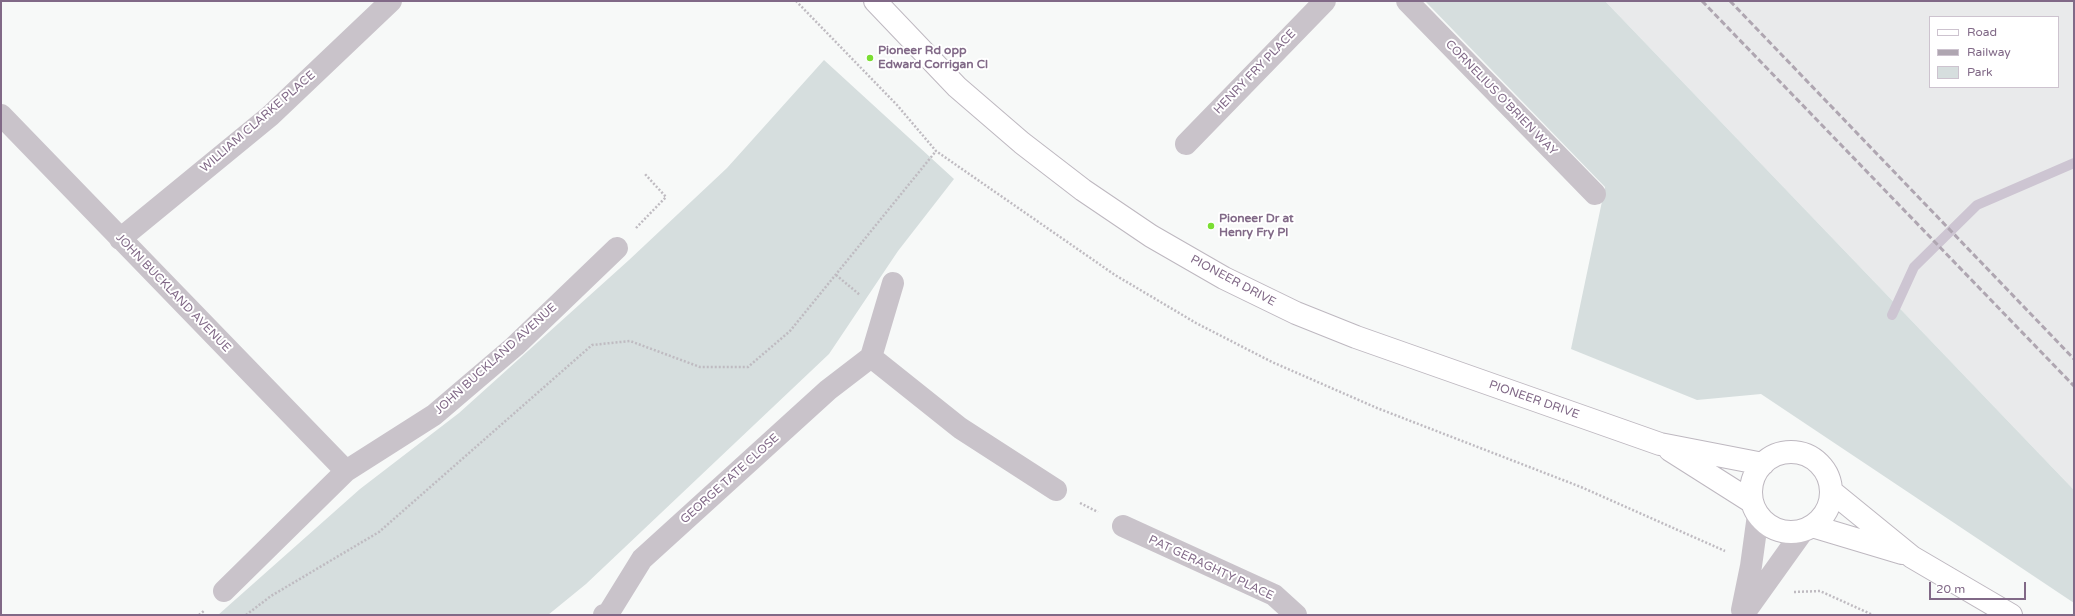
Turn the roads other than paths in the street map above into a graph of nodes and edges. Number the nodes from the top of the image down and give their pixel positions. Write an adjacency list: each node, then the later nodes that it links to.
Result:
1 (391, 1): 8 (street, WILLIAM CLARKE PLACE)
2 (875, 1): 12 (main road, PIONEER DRIVE)
3 (1325, 1): 6 (street, HENRY FRY PLACE)
4 (1407, 1): 7 (street, CORNELIUS O'BRIEN WAY)
5 (1, 115): 8 (street, JOHN BUCKLAND AVENUE)
6 (1186, 144)
7 (1594, 194)
8 (120, 239): 14 (street, JOHN BUCKLAND AVENUE)
9 (617, 248): 14 (street, JOHN BUCKLAND AVENUE)
10 (894, 283): 11 (street)
11 (871, 357): 15 (street); 22 (street, GEORGE TATE CLOSE)
12 (1660, 444): 13 (main road, PIONEER DRIVE); 17 (main road, PIONEER DRIVE)
13 (1763, 464): 16 (main road); 17 (main road)
14 (346, 472): 21 (street, JOHN BUCKLAND AVENUE)
15 (1056, 490)
16 (1831, 491): 19 (main road); 20 (main road)
17 (1755, 508): 19 (main road); 24 (street)
18 (1123, 526): 23 (street, PAT GERAGHTY PLACE)
19 (1808, 528): 20 (main road); 24 (street)
20 (1912, 557): 25 (main road)
21 (224, 591)
22 (607, 615)
23 (1296, 615)
24 (1742, 615)
25 (2010, 615)

